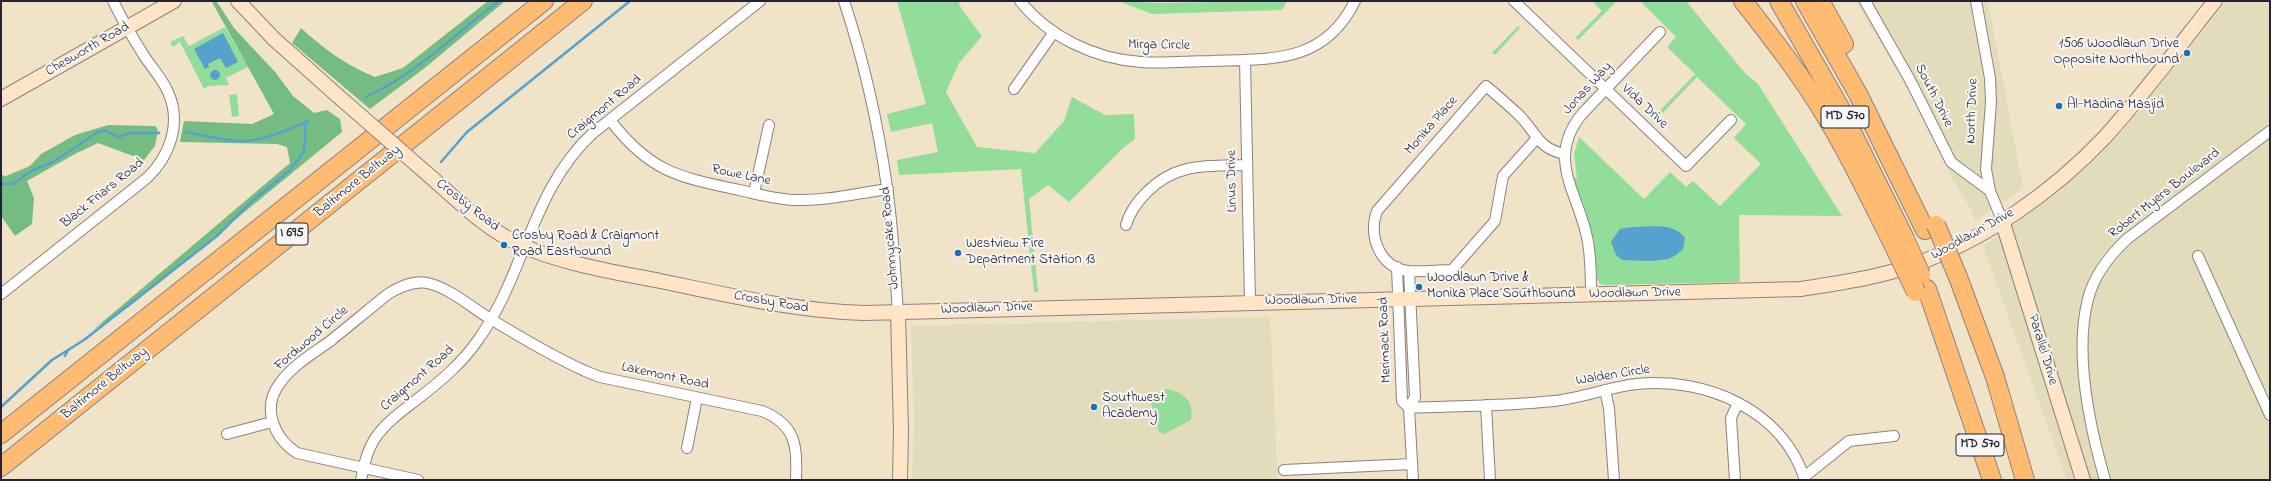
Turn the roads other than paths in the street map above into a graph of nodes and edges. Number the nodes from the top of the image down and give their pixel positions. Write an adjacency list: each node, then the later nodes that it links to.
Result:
1 (113, 1): 18 (street, Black Friars Road)
2 (174, 1): 18 (main road, Chesworth Road)
3 (238, 1): 39 (main road, Crosby Road, bridge)
4 (544, 1): 56 (highway, Baltimore Beltway / I 695)
5 (583, 1): 61 (highway, Baltimore Beltway / I 695)
6 (760, 1): 25 (street, Craigmont Road)
7 (844, 1): 32 (street, Johnnycake Road)
8 (1020, 1): 19 (street, Mirga Circle)
9 (1355, 1): 21 (street, Mirga Circle)
10 (1514, 1): 23 (street, Vida Drive)
11 (1743, 1): 38 (highway)
12 (1779, 1): 38 (highway, MD 570)
13 (1805, 1): 37 (highway, MD 570)
14 (1820, 1): 37 (highway)
15 (1865, 1): 33 (street, South Drive)
16 (1976, 1): 33 (street, North Drive)
17 (2216, 1): 35 (main road, Woodlawn Drive)
18 (127, 28): 24 (main road, Chesworth Road); 43 (street, Black Friars Road)
19 (1054, 32): 21 (street, Mirga Circle); 22 (street)
20 (1660, 32): 23 (street, Jonas Way)
21 (1244, 60): 31 (street, Linus Drive)
22 (1014, 89)
23 (1605, 89): 26 (street, Vida Drive); 30 (street, Jonas Way)
24 (1, 99)
25 (610, 120): 34 (street, Rowe Lane); 39 (street, Craigmont Road)
26 (1731, 120)
27 (769, 125): 34 (street)
28 (2270, 131): 77 (street, Robert Myers Boulevard)
29 (1537, 138): 30 (street, Monika Place); 41 (street); 41 (street, Monika Place)
30 (1565, 154): 44 (street, Jonas Way)
31 (1247, 165): 36 (street); 46 (street, Linus Drive)
32 (888, 189): 34 (street, Rowe Lane); 47 (street, Johnnycake Road)
33 (1990, 191): 35 (street, North Drive)
34 (754, 193)
35 (2002, 220): 44 (main road, Woodlawn Drive); 76 (main road, Parallel Drive)
36 (1126, 225)
37 (1931, 227): 42 (highway, MD 570)
38 (1898, 239): 73 (highway, MD 570, bridge)
39 (525, 246): 47 (main road, Crosby Road); 48 (street, Craigmont Road)
40 (2198, 256): 54 (street)
41 (1403, 269): 45 (street, Merimack Road)
42 (1953, 279): 74 (highway, MD 570); 75 (highway)
43 (1, 294)
44 (1591, 294): 45 (main road, Woodlawn Drive)
45 (1404, 299): 46 (main road, Woodlawn Drive); 53 (street, Merimack Road)
46 (1250, 302): 47 (main road, Woodlawn Drive)
47 (898, 312): 68 (main road, Johnnycake Road)
48 (492, 320): 50 (street, Lakemont Road); 55 (street, Fordwood Circle); 62 (street, Craigmont Road)
49 (1605, 390): 51 (street, Walden Circle); 52 (street, Walden Circle); 71 (street)
50 (697, 398): 59 (street); 67 (street, Lakemont Road)
51 (1738, 403): 64 (street, Walden Circle); 72 (street)
52 (1486, 405): 53 (street, Walden Circle); 70 (street)
53 (1409, 408): 60 (street, Merimack Road)
54 (2270, 415)
55 (272, 422): 57 (street); 62 (street, Fordwood Circle)
56 (1, 434)
57 (227, 434)
58 (1894, 436): 64 (street)
59 (687, 448)
60 (1412, 464): 63 (street); 69 (street, Merimack Road)
61 (1, 467)
62 (364, 468): 65 (street, Craigmont Road); 66 (street, Fordwood Circle)
63 (1284, 470)
64 (1804, 478)
65 (361, 480)
66 (418, 480)
67 (796, 480)
68 (900, 480)
69 (1413, 480)
70 (1490, 480)
71 (1614, 480)
72 (1735, 480)
73 (1992, 480)
74 (2020, 480)
75 (2025, 480)
76 (2083, 480)
77 (2105, 480)

